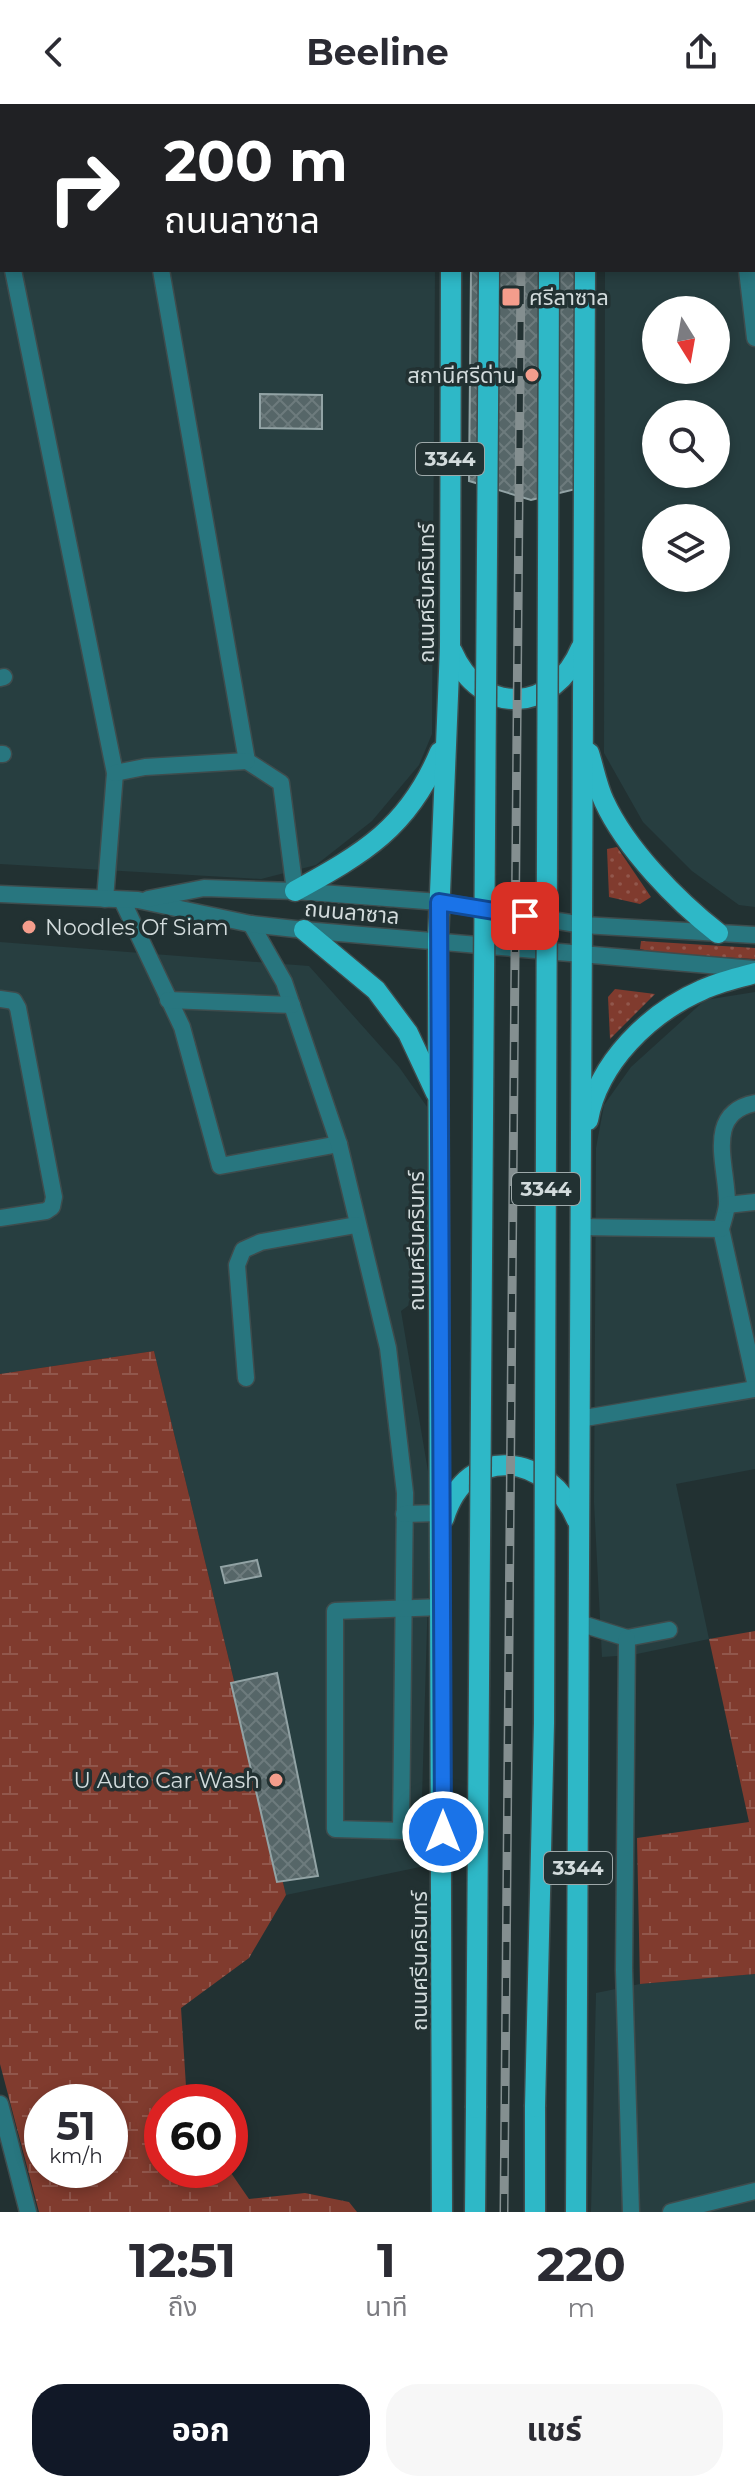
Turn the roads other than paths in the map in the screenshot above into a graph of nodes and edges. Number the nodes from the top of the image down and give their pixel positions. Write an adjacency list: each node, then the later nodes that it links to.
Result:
1 (13, 272): 14 (street)
2 (161, 272): 13 (street)
3 (451, 272): 10 (main road, ถนนศรีนครินทร์ / 3344)
4 (489, 272): 58 (main road, 3344, bridge)
5 (549, 272): 59 (main road, 3344, bridge)
6 (585, 272): 9 (main road, 3344)
7 (747, 272): 8 (street)
8 (755, 338)
9 (583, 644): 10 (main road); 11 (main road, 3344)
10 (450, 647): 12 (main road, ถนนศรีนครินทร์ / 3344)
11 (582, 734): 20 (main road, 3344); 22 (main road)
12 (446, 737): 15 (main road); 18 (main road, ถนนศรีนครินทร์ / 3344)
13 (247, 761): 14 (street); 15 (street)
14 (115, 773): 17 (street)
15 (295, 891): 17 (street, ถนนลาซาล); 18 (street, ถนนลาซาล)
16 (0, 894): 17 (street, ถนนลาซาล)
17 (122, 900): 19 (street, ถนนลาซาล); 28 (street)
18 (439, 902): 20 (street, ถนนลาซาล); 24 (main road, ถนนศรีนครินทร์ / 3344)
19 (251, 924): 21 (street, ถนนลาซาล); 29 (street)
20 (583, 925): 22 (street, ถนนลาซาล); 25 (main road, 3344)
21 (304, 930): 24 (street, ถนนลาซาล); 30 (main road)
22 (718, 933): 23 (street, ถนนลาซาล)
23 (755, 935)
24 (438, 942): 25 (street, ถนนลาซาล); 30 (main road, ถนนศรีนครินทร์ / 3344)
25 (583, 956): 26 (street, ถนนลาซาล); 33 (main road, 3344)
26 (755, 971): 33 (main road)
27 (0, 999): 36 (street)
28 (168, 1000): 29 (street); 32 (street)
29 (292, 1005): 32 (street)
30 (440, 1100): 45 (main road, ถนนศรีนครินทร์ / 3344)
31 (755, 1103): 35 (street)
32 (339, 1144): 37 (street)
33 (579, 1169): 38 (main road, 3344)
34 (755, 1202): 35 (street)
35 (727, 1205): 39 (street)
36 (0, 1218)
37 (356, 1225): 40 (street); 44 (street)
38 (579, 1227): 39 (street); 43 (main road, 3344)
39 (721, 1229): 41 (street)
40 (246, 1378)
41 (755, 1382)
42 (755, 1389): 43 (street)
43 (579, 1419): 46 (main road, 3344)
44 (404, 1514): 45 (street); 47 (street)
45 (440, 1523): 46 (main road); 48 (main road, ถนนศรีนครินทร์ / 3344)
46 (579, 1523): 49 (main road, 3344)
47 (402, 1607): 48 (street); 52 (street); 52 (street)
48 (442, 1607): 53 (main road, ถนนศรีนครินทร์ / 3344)
49 (579, 1623): 51 (street); 60 (main road, 3344)
50 (669, 1630): 51 (street)
51 (627, 1638): 61 (street)
52 (401, 1831): 53 (street)
53 (443, 1832): 57 (main road, ถนนศรีนครินทร์ / 3344)
54 (0, 2104): 56 (street)
55 (755, 2191): 62 (street)
56 (28, 2212)
57 (442, 2212)
58 (475, 2212)
59 (535, 2212)
60 (576, 2212)
61 (631, 2212)
62 (671, 2212)

